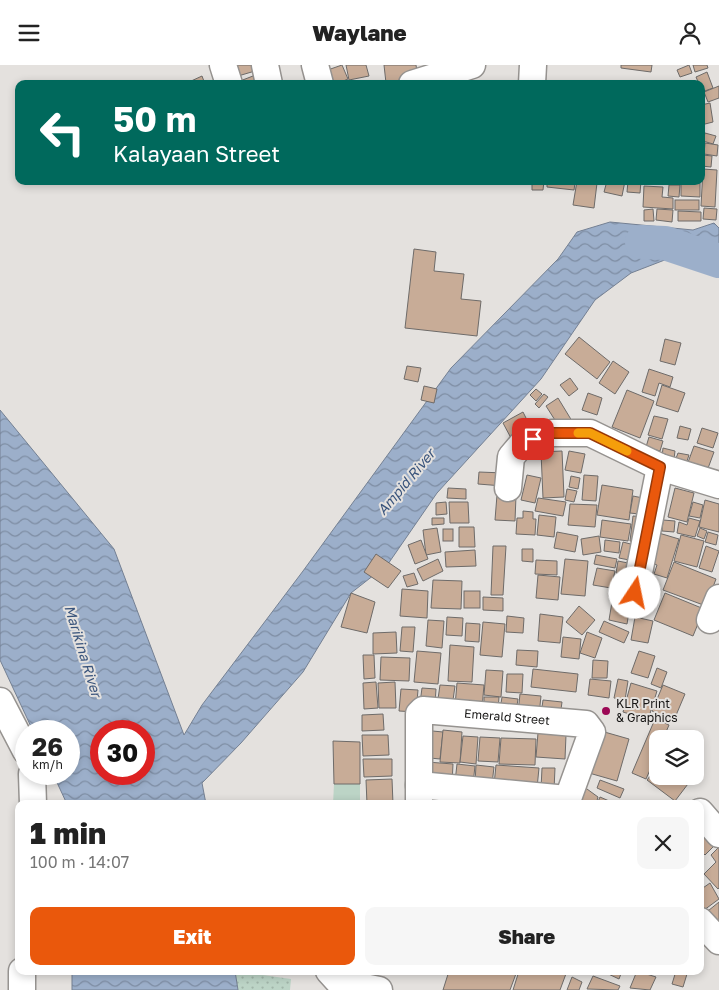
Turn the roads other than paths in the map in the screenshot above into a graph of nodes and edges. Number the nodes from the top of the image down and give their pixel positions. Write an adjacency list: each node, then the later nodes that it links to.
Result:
1 (223, 65): 6 (street)
2 (265, 65): 7 (street)
3 (316, 65): 8 (street)
4 (472, 65): 9 (street)
5 (533, 65): 10 (street)
6 (228, 80)
7 (268, 80)
8 (319, 80)
9 (425, 80)
10 (532, 80)
11 (660, 467): 12 (street); 13 (street); 14 (street)
12 (719, 485)
13 (508, 488)
14 (635, 593)
15 (0, 701): 16 (street)
16 (15, 730)
17 (32, 785): 19 (street)
18 (419, 795): 20 (street); 21 (street, Emerald Street)
19 (33, 800)
20 (524, 800)
21 (567, 800)
22 (704, 817): 23 (street)
23 (719, 834)
24 (704, 925): 25 (street)
25 (719, 941)
26 (22, 975): 28 (street)
27 (333, 975): 29 (street)
28 (22, 990)
29 (379, 990)

